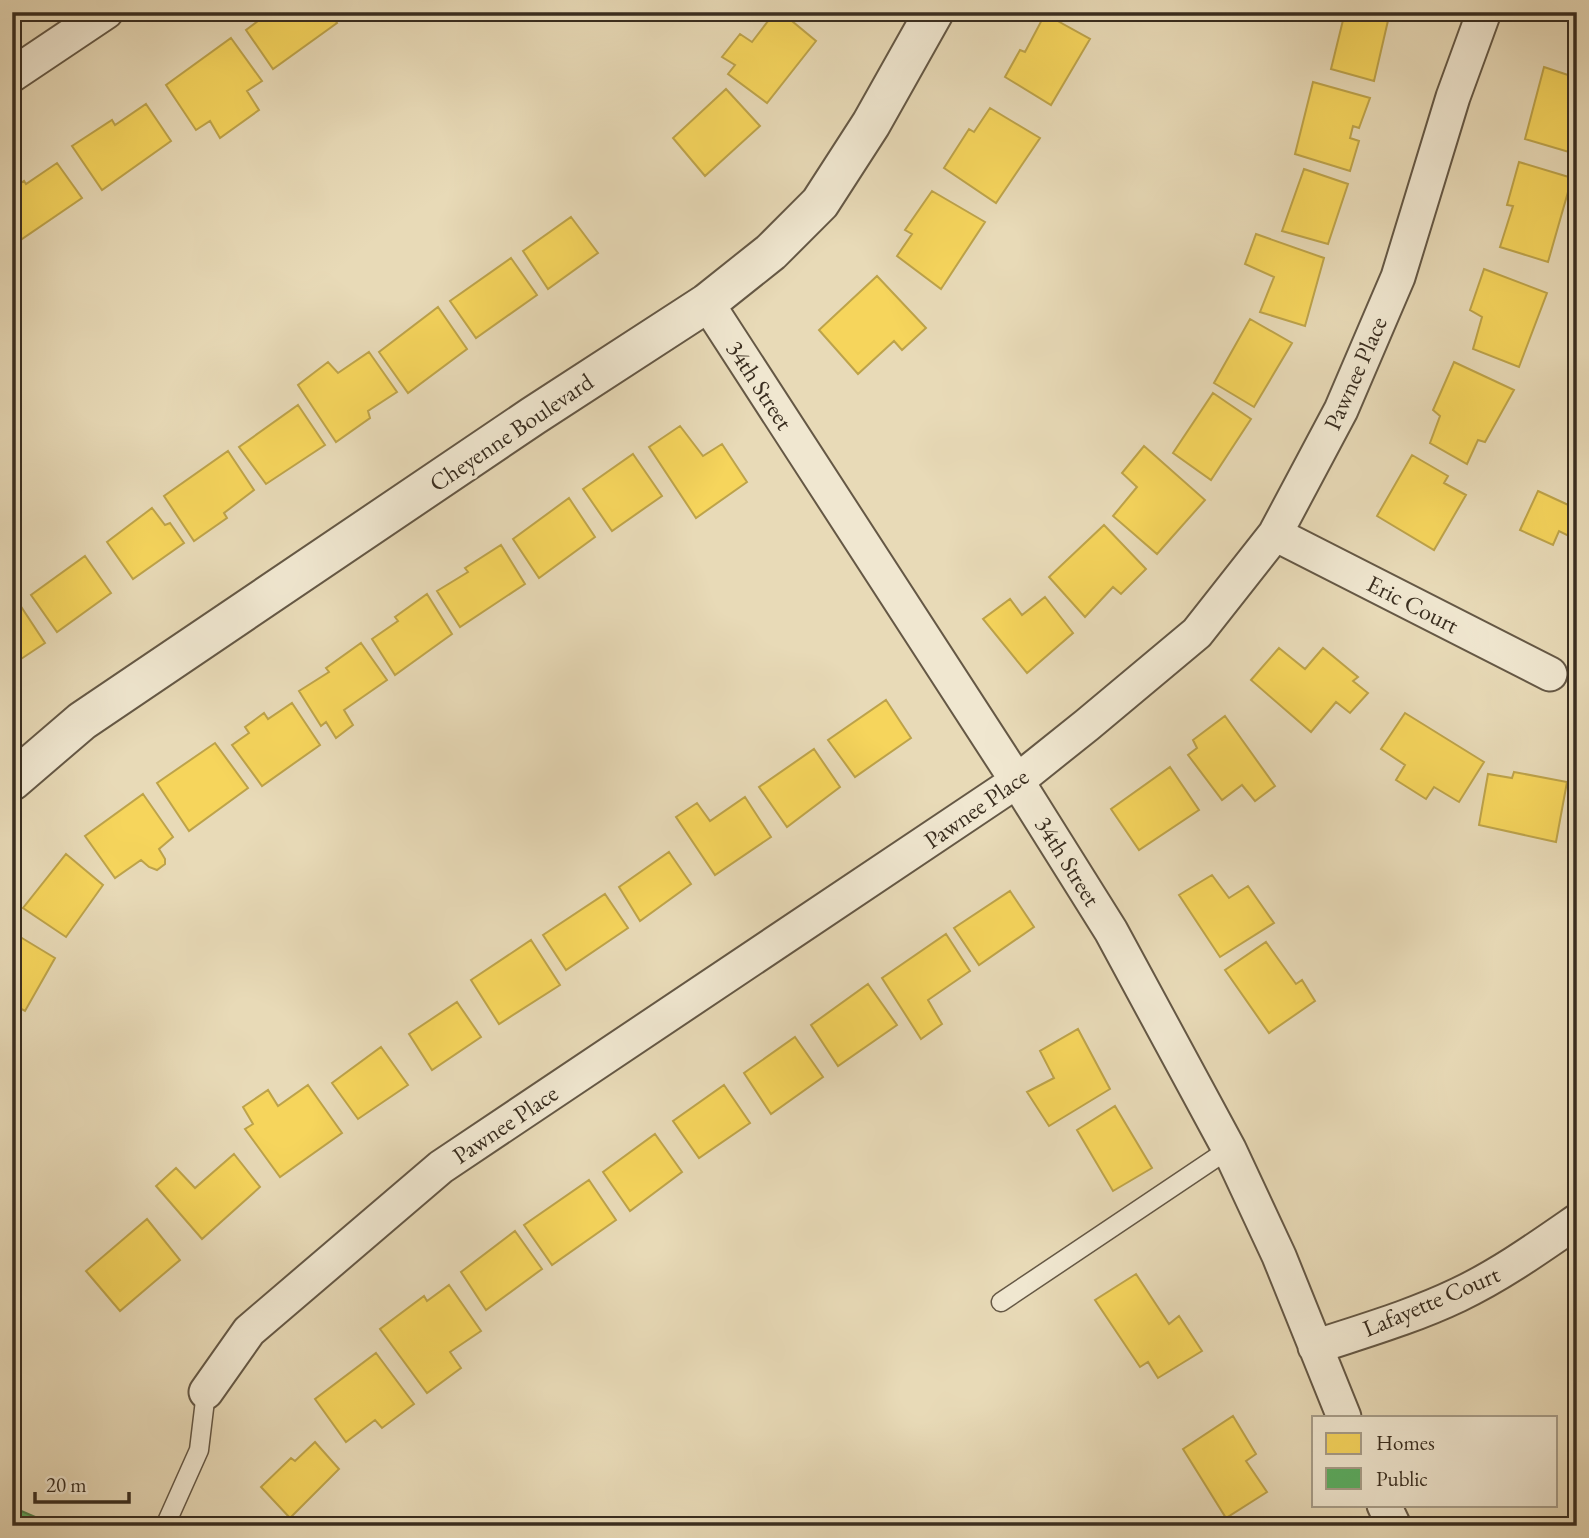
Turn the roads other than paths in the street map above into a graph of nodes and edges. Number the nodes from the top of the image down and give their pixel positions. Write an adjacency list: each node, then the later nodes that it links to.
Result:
1 (106, 12): 4 (street)
2 (934, 12): 5 (street, Cheyenne Boulevard)
3 (1484, 12): 6 (street, Pawnee Place)
4 (12, 75)
5 (707, 303): 8 (street, Cheyenne Boulevard); 9 (street, 34th Street)
6 (1275, 534): 7 (street, Eric Court); 9 (street, Pawnee Place)
7 (1550, 674)
8 (12, 781)
9 (1017, 781): 10 (street, 34th Street); 14 (street, Pawnee Place)
10 (1229, 1149): 12 (lane); 13 (street, 34th Street)
11 (1577, 1221): 13 (street, Lafayette Court)
12 (1001, 1302)
13 (1315, 1347): 15 (street, 34th Street)
14 (206, 1392): 17 (lane)
15 (1344, 1416)
16 (1384, 1506): 18 (street)
17 (166, 1526)
18 (1394, 1526)

